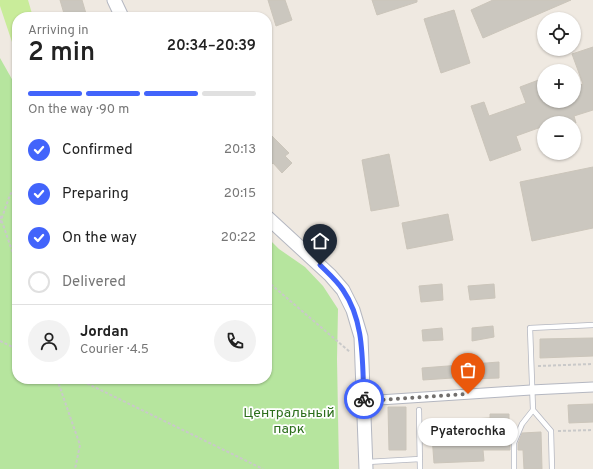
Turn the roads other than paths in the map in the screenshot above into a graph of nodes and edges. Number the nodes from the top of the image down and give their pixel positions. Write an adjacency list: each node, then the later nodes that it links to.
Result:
1 (114, 0): 2 (street)
2 (120, 12)
3 (272, 223): 7 (street)
4 (593, 325): 6 (lane)
5 (593, 388): 6 (street)
6 (531, 390): 7 (street); 9 (lane)
7 (364, 401): 11 (street)
8 (419, 410): 10 (lane)
9 (532, 410): 13 (lane); 14 (lane)
10 (420, 459): 11 (lane); 12 (lane)
11 (366, 465)
12 (420, 469)
13 (514, 469)
14 (552, 469)

